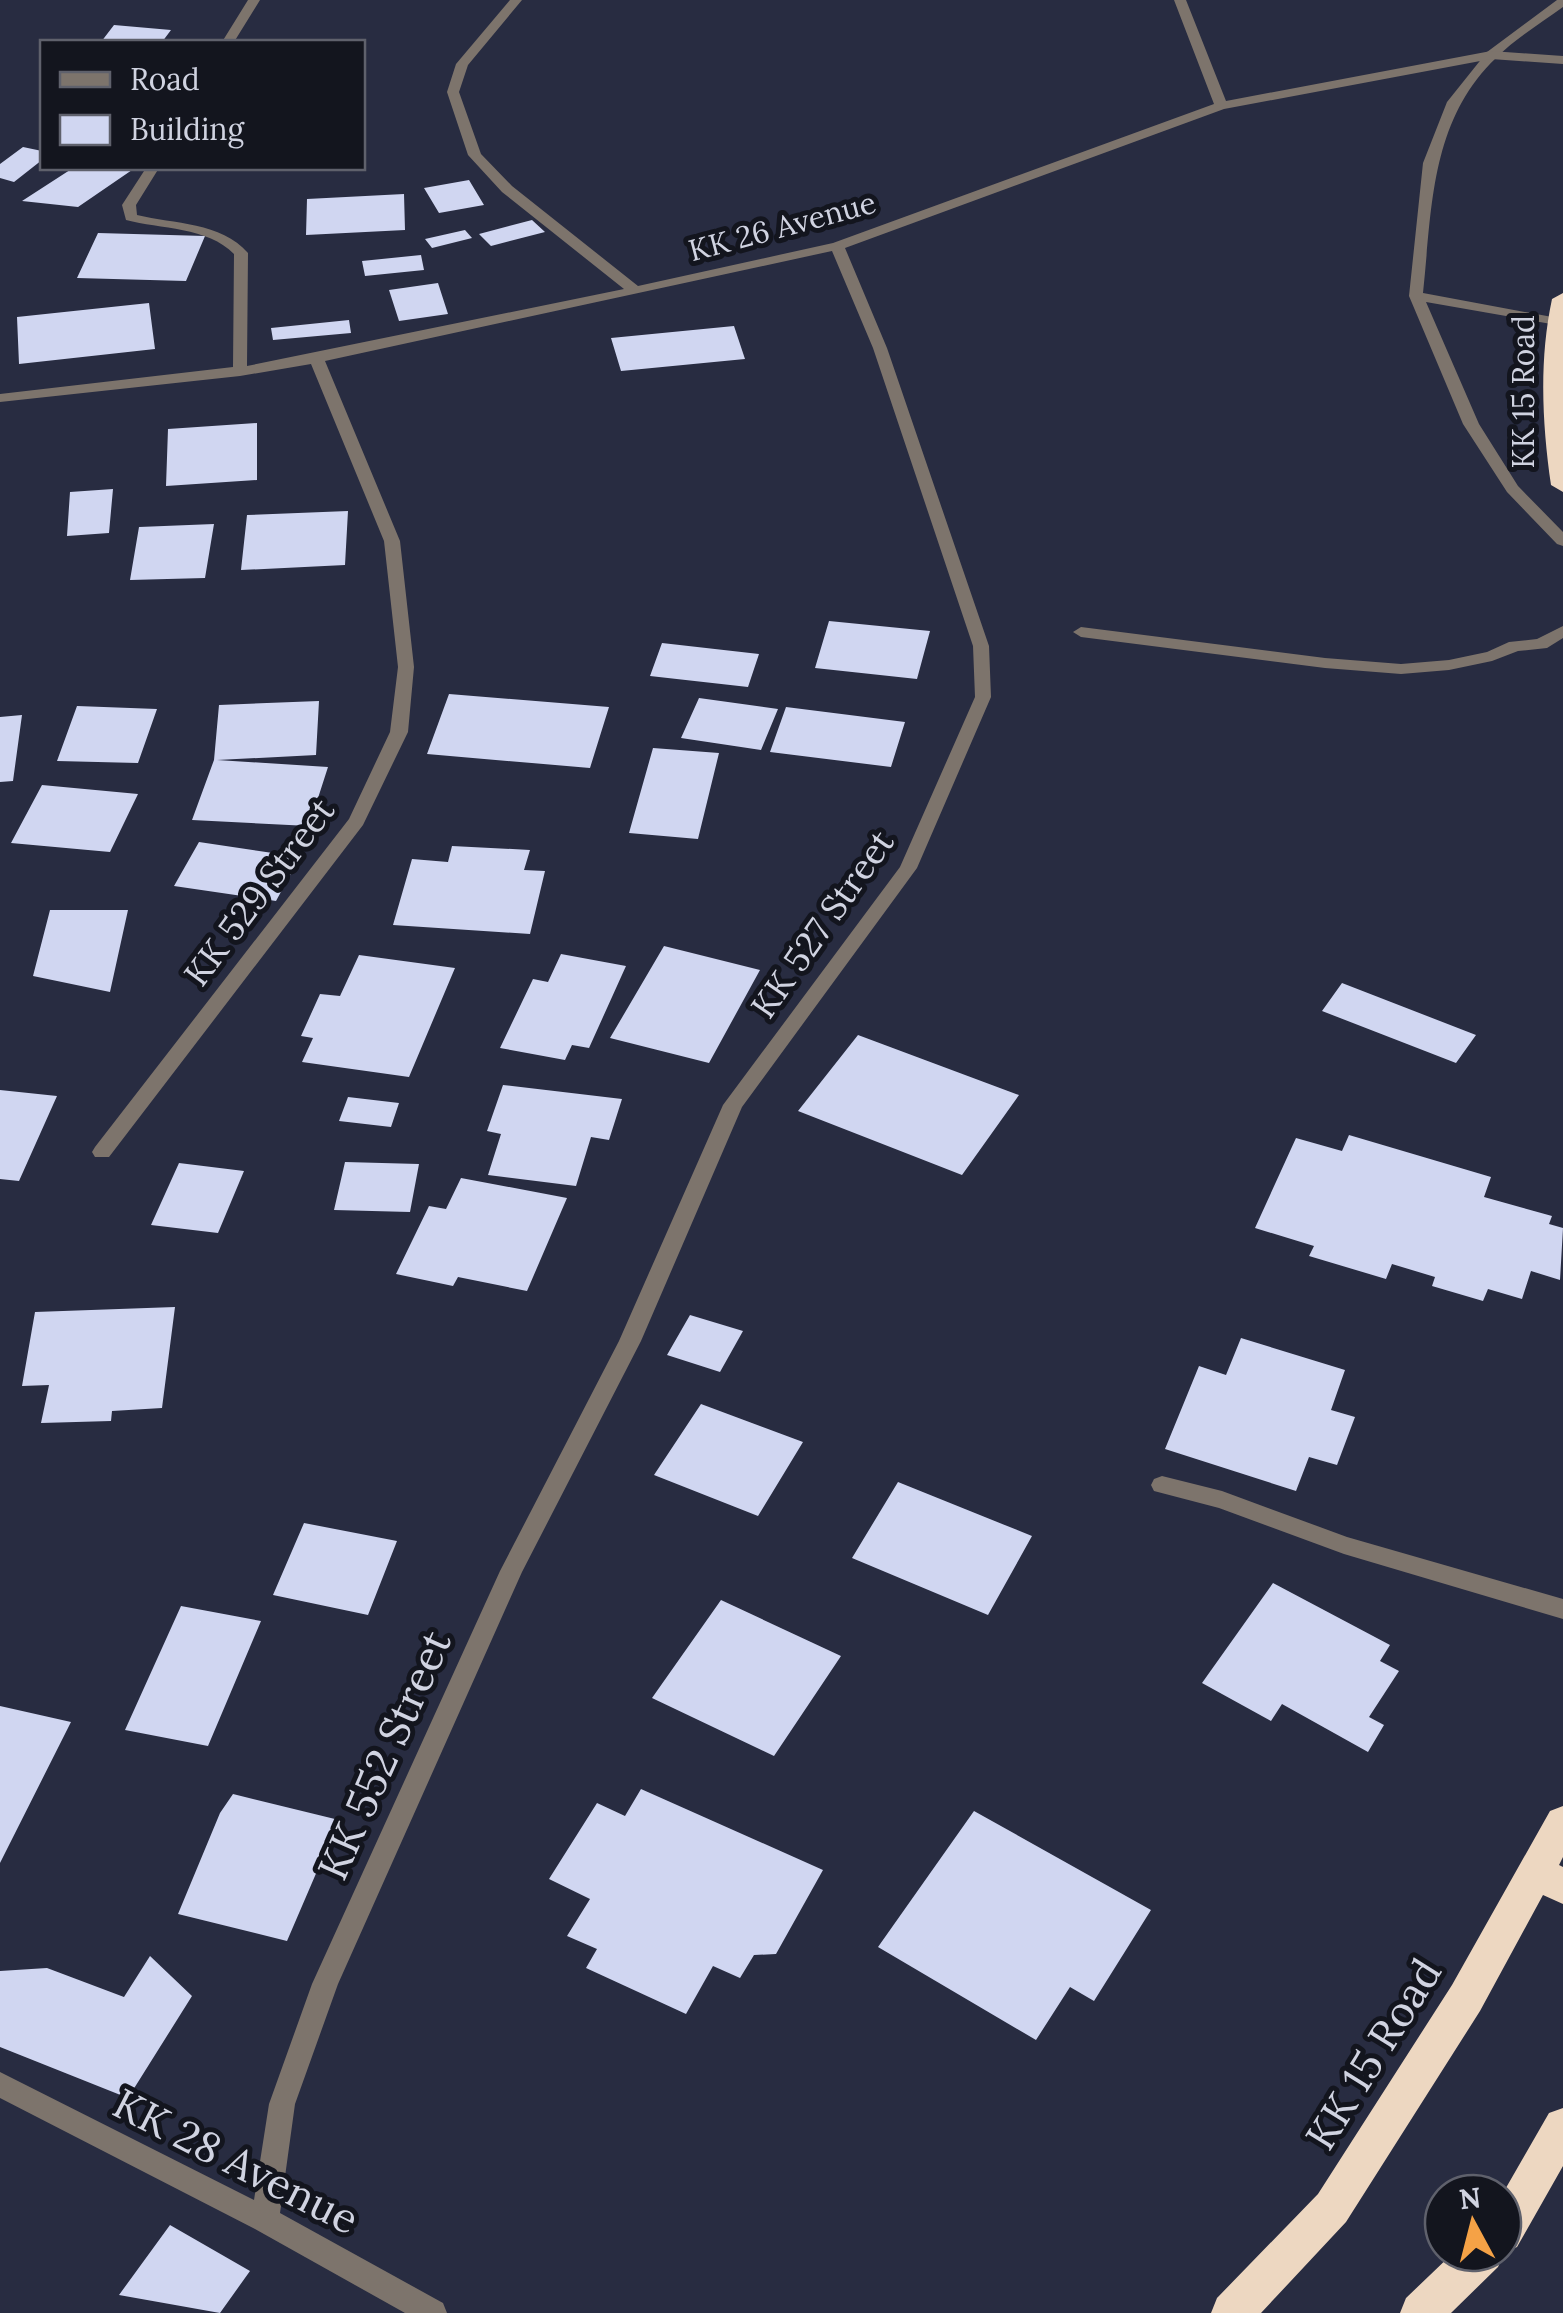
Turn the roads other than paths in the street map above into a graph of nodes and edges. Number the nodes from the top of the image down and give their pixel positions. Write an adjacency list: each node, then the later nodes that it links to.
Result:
1 (254, 0): 5 (street)
2 (516, 0): 11 (street)
3 (1180, 0): 8 (street)
4 (1563, 1): 6 (street)
5 (229, 40)
6 (1491, 55): 7 (street, KK 26 Avenue); 8 (street, KK 26 Avenue); 12 (street)
7 (1563, 60)
8 (1221, 106): 10 (street, KK 26 Avenue)
9 (151, 170): 15 (street)
10 (837, 246): 11 (street, KK 26 Avenue); 22 (street, KK 527 Street)
11 (635, 291): 14 (street, KK 26 Avenue)
12 (1416, 296): 13 (street); 18 (street)
13 (1560, 310): 17 (highway, KK 15 Road)
14 (318, 360): 15 (street, KK 26 Avenue); 21 (street, KK 529 Street)
15 (240, 372): 16 (street, KK 26 Avenue)
16 (0, 398)
17 (1563, 485)
18 (1563, 541)
19 (1563, 631): 20 (street)
20 (1082, 632)
21 (102, 1152)
22 (630, 1341): 30 (street, KK 552 Street)
23 (1162, 1485): 24 (street)
24 (1563, 1609)
25 (1563, 1822): 26 (highway, KK 15 Road)
26 (1550, 1879): 33 (highway, KK 15 Road)
27 (0, 2084): 30 (street, KK 28 Avenue)
28 (1563, 2126): 29 (highway)
29 (1523, 2197)
30 (265, 2220): 32 (street, KK 28 Avenue)
31 (1462, 2273): 34 (highway)
32 (433, 2313)
33 (1232, 2313)
34 (1421, 2313)

